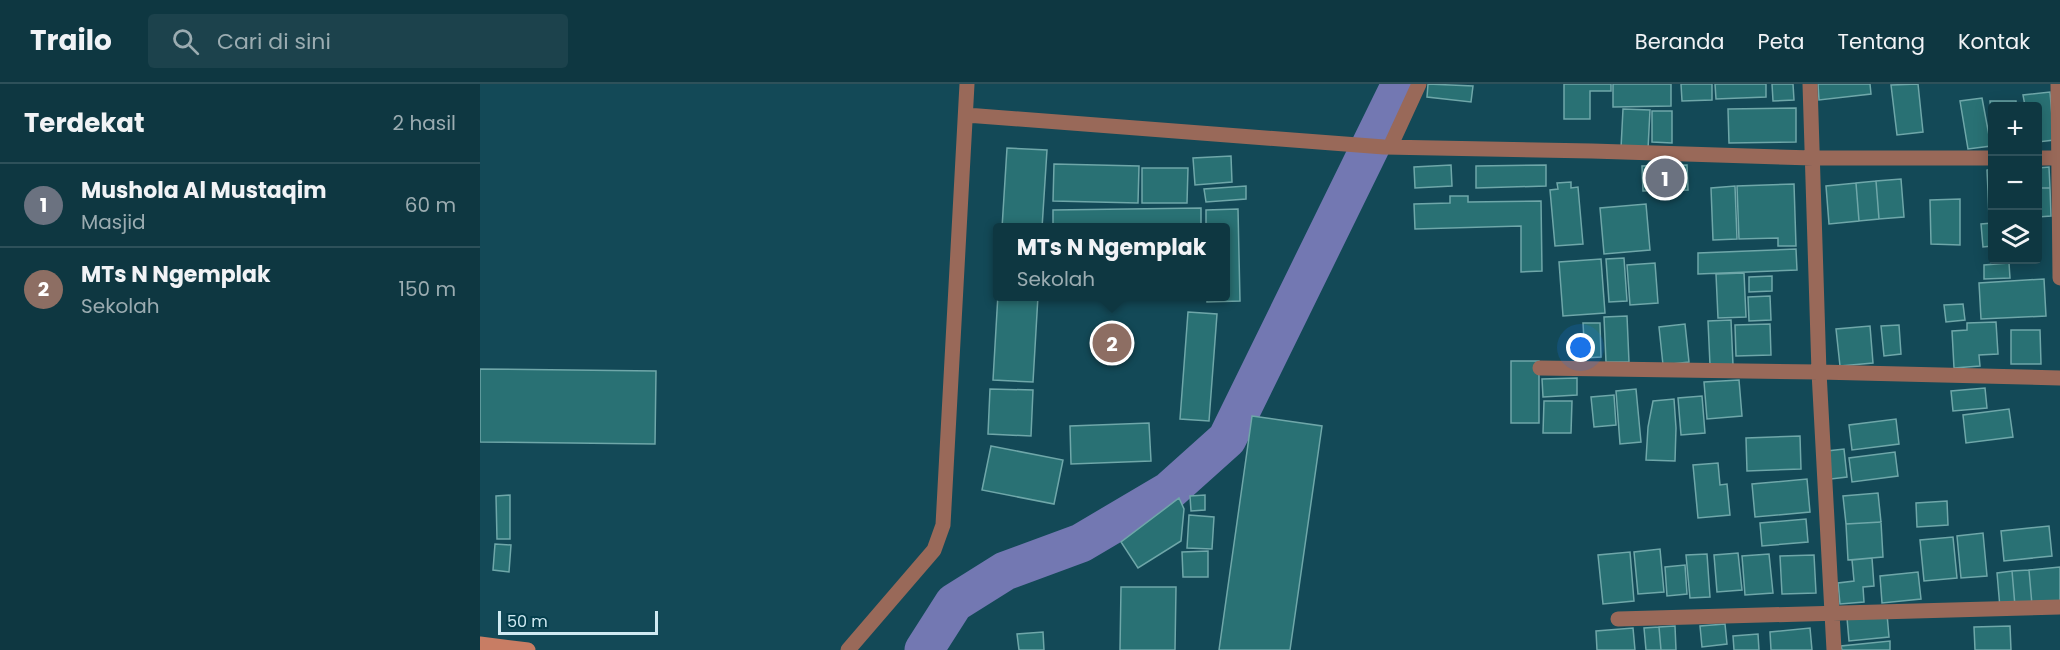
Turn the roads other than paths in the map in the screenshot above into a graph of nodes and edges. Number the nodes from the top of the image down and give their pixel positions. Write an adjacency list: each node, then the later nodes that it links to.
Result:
1 (967, 84): 5 (street)
2 (1419, 84): 6 (street)
3 (1810, 84): 7 (street)
4 (2058, 84): 10 (street)
5 (966, 115): 6 (street); 20 (street)
6 (1387, 147): 7 (street)
7 (1813, 158): 8 (street); 13 (street)
8 (1988, 158)
9 (2042, 158): 10 (street)
10 (2059, 158): 11 (street)
11 (2060, 278)
12 (1540, 368): 13 (street)
13 (1819, 372): 14 (street); 16 (street)
14 (2060, 378)
15 (2060, 607): 16 (street)
16 (1831, 613): 17 (street); 21 (street)
17 (1618, 619)
18 (480, 644): 19 (main road)
19 (528, 650)
20 (848, 650)
21 (1834, 650)

